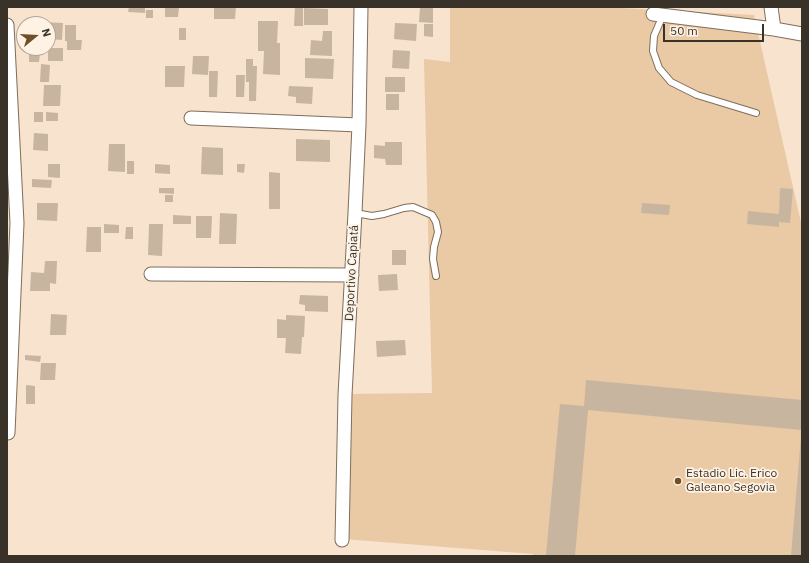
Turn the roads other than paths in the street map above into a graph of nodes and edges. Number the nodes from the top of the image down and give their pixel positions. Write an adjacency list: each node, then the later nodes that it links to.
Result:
1 (361, 7): 9 (street, Deportivo Capiatá)
2 (771, 7): 5 (street)
3 (658, 15): 5 (street); 7 (lane)
4 (7, 25): 14 (street)
5 (774, 29): 6 (street)
6 (802, 34)
7 (756, 113)
8 (191, 118): 9 (street)
9 (359, 125): 10 (street, Deportivo Capiatá)
10 (355, 213): 12 (street, Deportivo Capiatá); 13 (lane)
11 (151, 274): 12 (street)
12 (352, 275): 15 (street, Deportivo Capiatá)
13 (436, 276)
14 (8, 434)
15 (342, 540)

